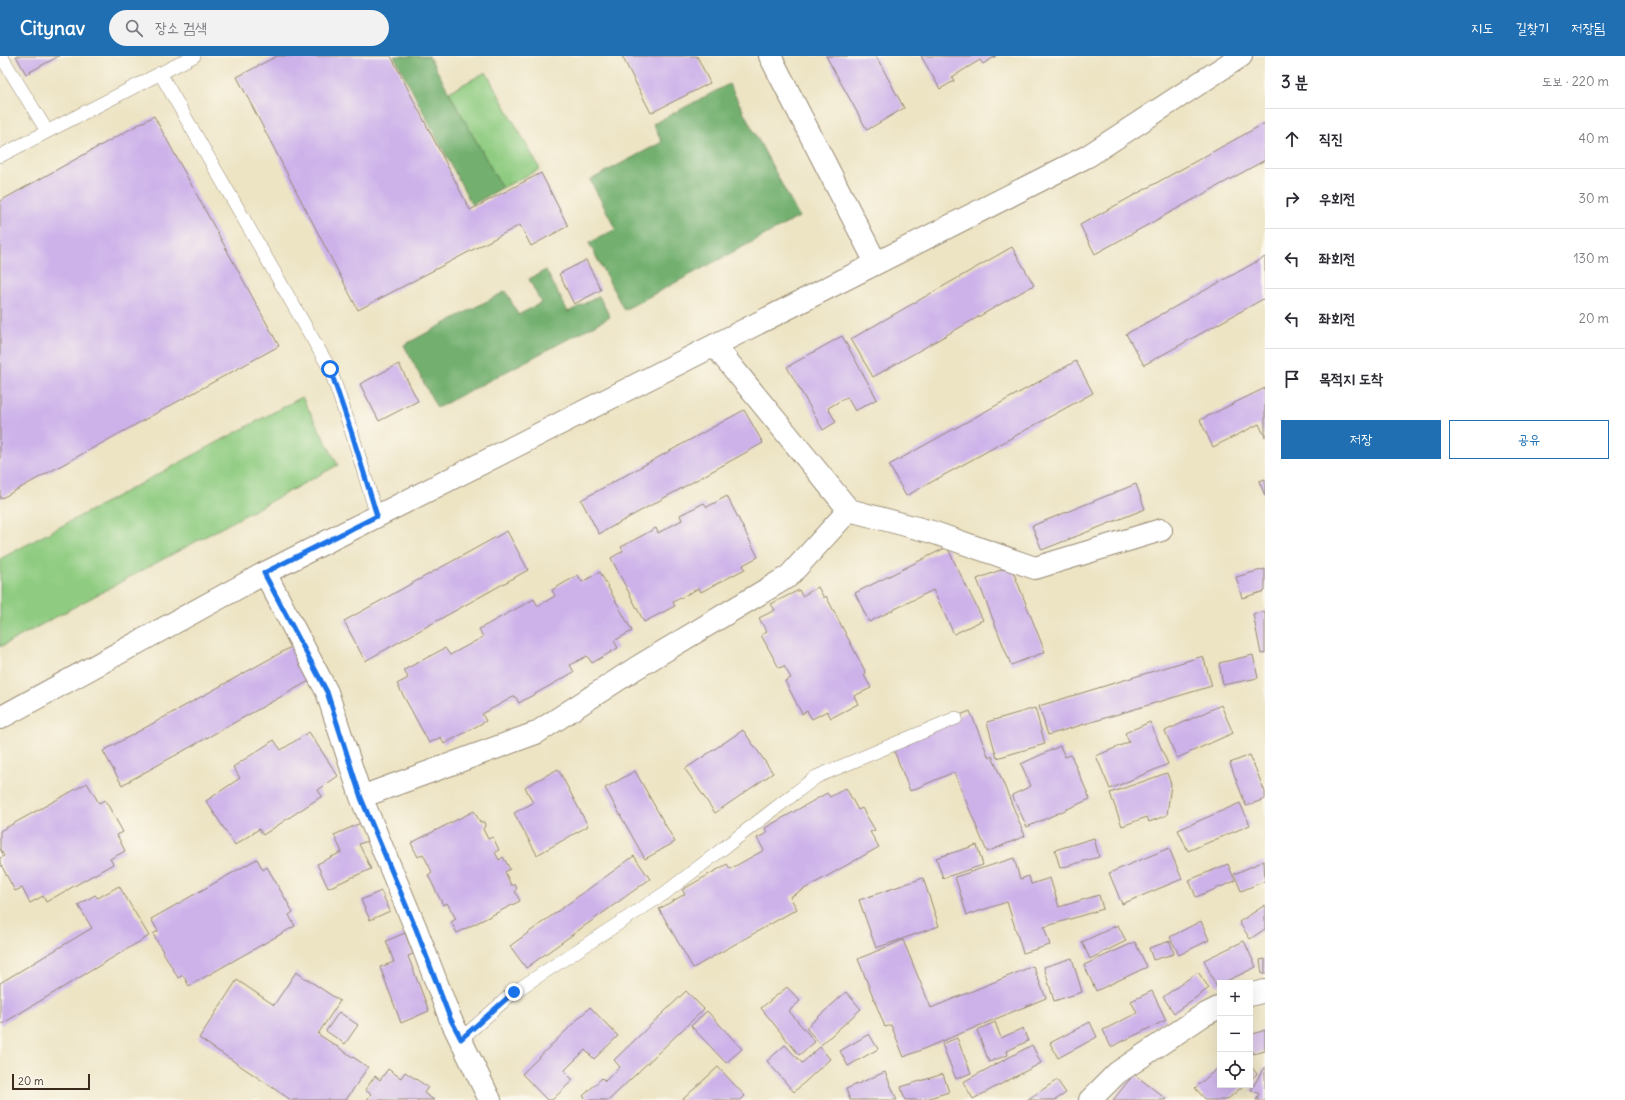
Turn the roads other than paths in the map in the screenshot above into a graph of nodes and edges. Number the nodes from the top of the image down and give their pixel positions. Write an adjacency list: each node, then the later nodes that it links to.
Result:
1 (1, 56): 6 (lane)
2 (194, 56): 5 (lane)
3 (770, 56): 8 (street)
4 (1241, 56): 8 (street)
5 (160, 73): 6 (lane); 11 (lane)
6 (47, 131): 7 (lane)
7 (0, 156)
8 (876, 263): 9 (street)
9 (715, 346): 10 (street); 11 (street)
10 (849, 510): 12 (street); 16 (street)
11 (377, 516): 13 (street)
12 (1161, 530)
13 (264, 573): 14 (street); 16 (street)
14 (0, 718)
15 (956, 718): 20 (lane)
16 (361, 798): 20 (street)
17 (1265, 991): 18 (street)
18 (1253, 994)
19 (1217, 1008): 22 (street)
20 (461, 1039): 21 (street)
21 (490, 1100)
22 (1090, 1100)

